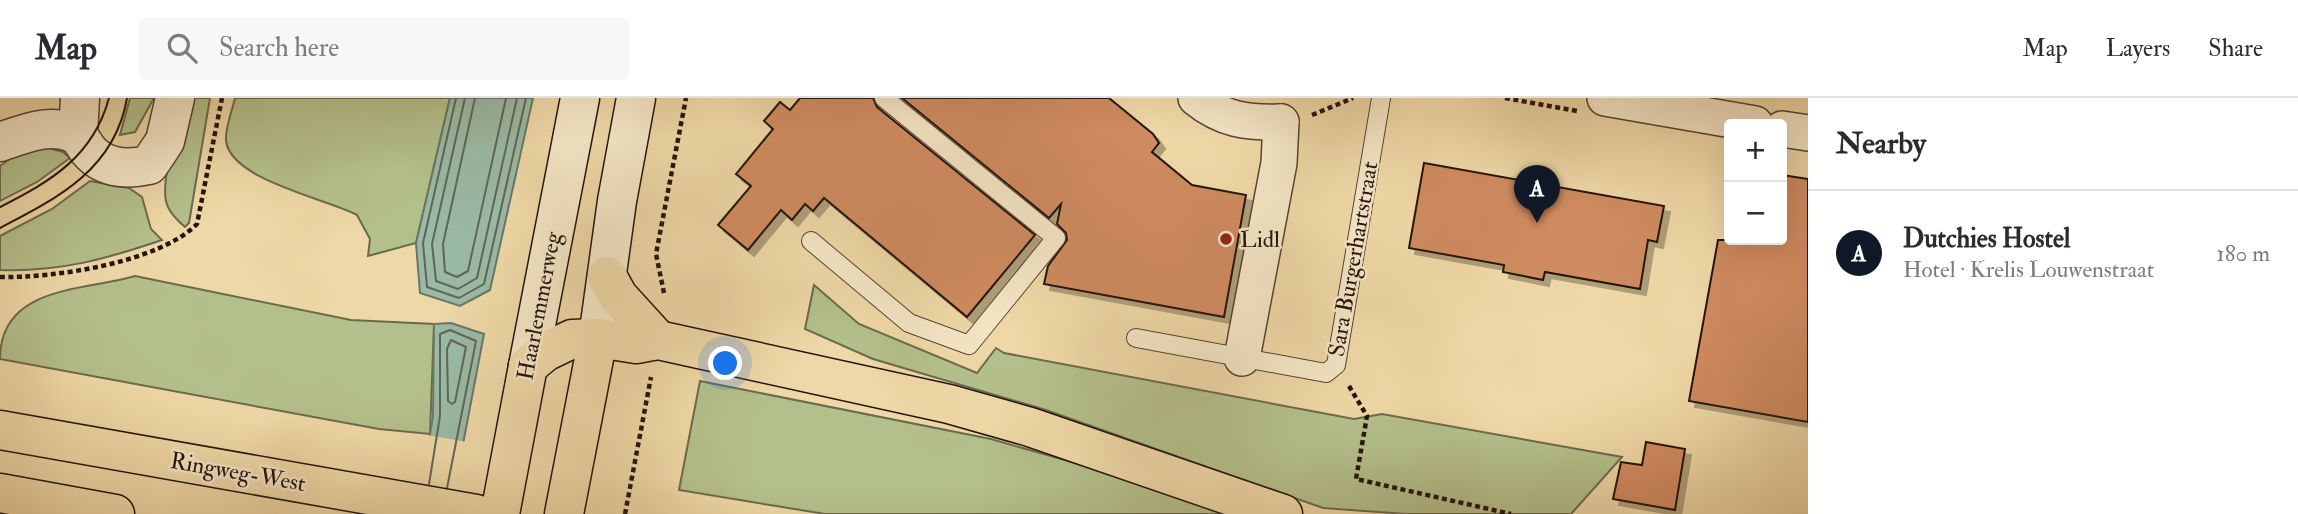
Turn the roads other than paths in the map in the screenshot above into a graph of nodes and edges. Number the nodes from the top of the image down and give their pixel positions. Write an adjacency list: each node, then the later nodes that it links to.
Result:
1 (43, 98): 14 (main road)
2 (175, 98): 10 (main road)
3 (580, 98): 21 (main road, Haarlemmerweg)
4 (636, 98): 16 (main road)
5 (884, 98): 15 (lane)
6 (1196, 98): 9 (street)
7 (1381, 98): 20 (lane, Sara Burgerhartstraat)
8 (1605, 98): 11 (street)
9 (1290, 110): 20 (street)
10 (79, 116): 14 (main road)
11 (1726, 119)
12 (1787, 130): 13 (street)
13 (1808, 133)
14 (0, 141)
15 (811, 241)
16 (607, 276): 17 (main road); 19 (main road)
17 (598, 338): 19 (main road); 21 (main road); 27 (main road)
18 (1136, 338): 20 (lane, Sara Burgerhartstraat)
19 (658, 340): 28 (main road)
20 (1242, 358)
21 (527, 366): 26 (main road, Haarlemmerweg)
22 (2, 430): 25 (main road, Ringweg-West)
23 (0, 493): 24 (main road)
24 (116, 514)
25 (475, 514)
26 (499, 514)
27 (564, 514)
28 (1283, 514)

